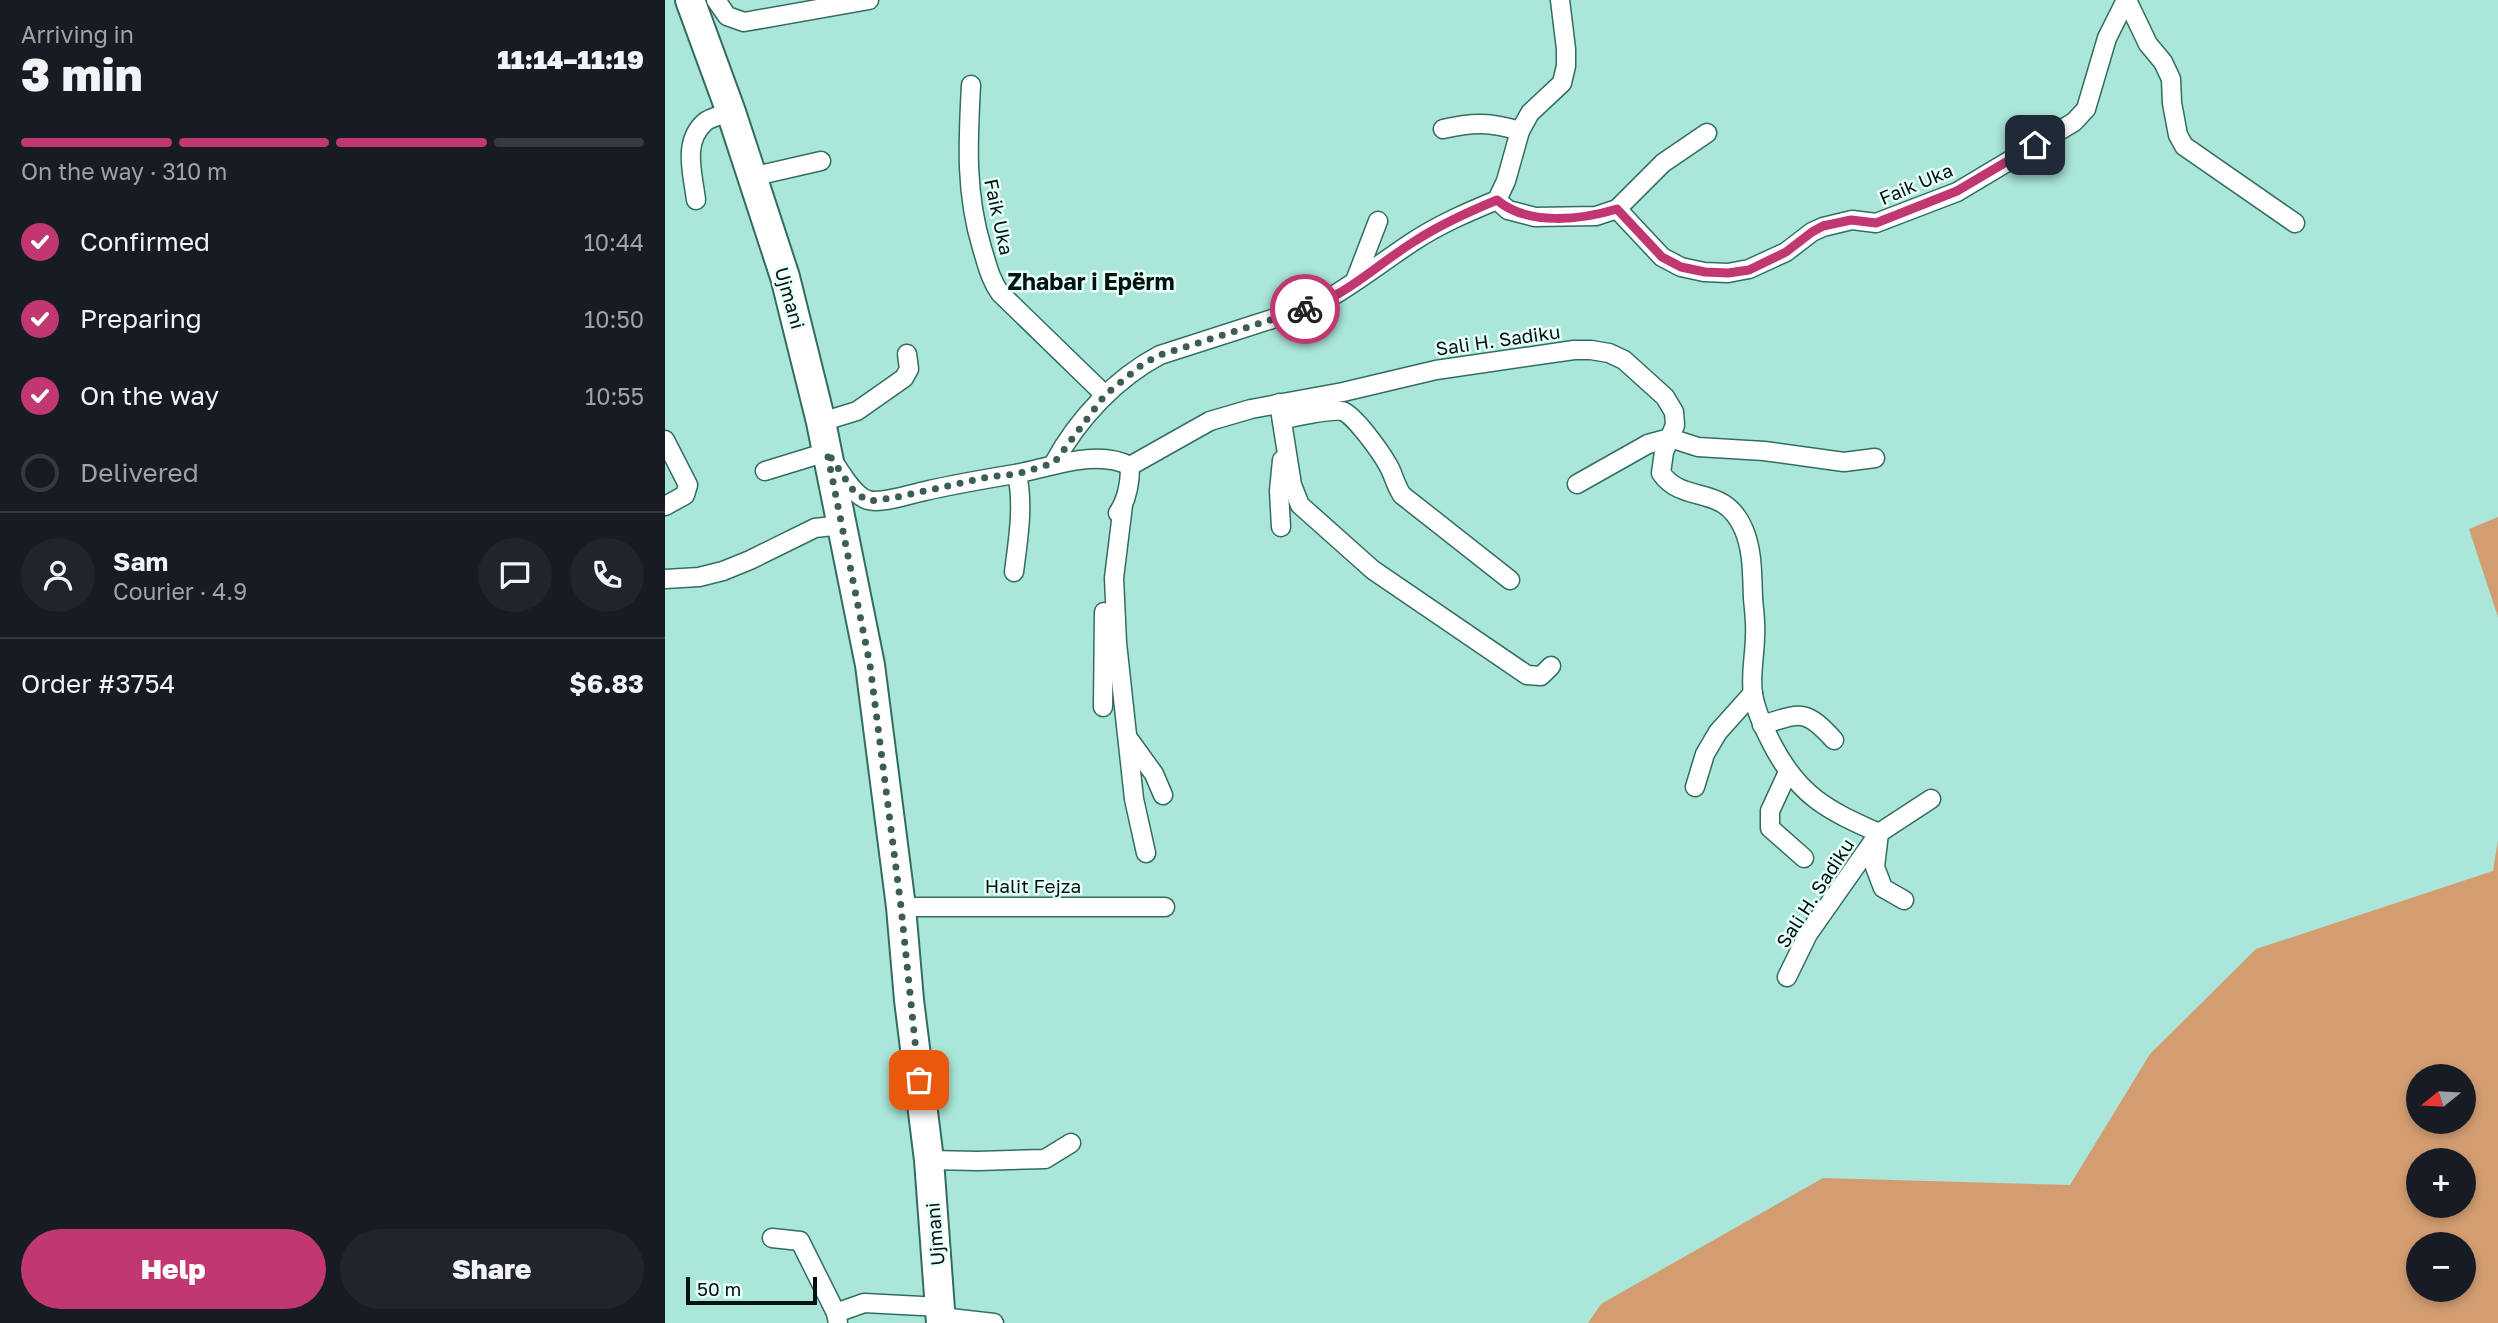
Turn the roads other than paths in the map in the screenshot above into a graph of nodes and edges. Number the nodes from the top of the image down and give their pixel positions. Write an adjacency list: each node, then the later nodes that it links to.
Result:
1 (690, 0): 8 (main road, Ujmani)
2 (716, 0): 6 (street)
3 (869, 0): 6 (street)
4 (1559, 0): 10 (street)
5 (2127, 0): 16 (street, Faik Uka); 18 (street, Faik Uka)
6 (845, 1)
7 (971, 85): 21 (street, Faik Uka)
8 (730, 112): 13 (main road, Ujmani); 14 (street)
9 (1443, 129): 10 (street)
10 (1520, 131): 15 (street)
11 (1707, 134): 16 (street)
12 (821, 161): 13 (street)
13 (751, 177): 23 (main road, Ujmani)
14 (697, 200)
15 (1497, 200): 16 (street); 19 (street)
16 (1617, 209)
17 (1378, 221): 19 (street)
18 (2295, 223)
19 (1355, 281): 21 (street)
20 (907, 354): 23 (street)
21 (1105, 395): 29 (street)
22 (1280, 412): 24 (street, Sali H. Sadiku); 26 (street); 30 (street, Sali H. Sadiku); 40 (street, Sali H. Sadiku)
23 (821, 422): 27 (main road, Ujmani)
24 (1670, 438): 28 (street); 33 (street); 42 (street, Sali H. Sadiku)
25 (665, 440): 35 (street)
26 (1286, 450): 37 (street); 41 (street)
27 (827, 452): 31 (street); 32 (street); 36 (main road, Ujmani)
28 (1875, 458)
29 (1054, 463): 30 (street); 32 (street)
30 (1130, 466): 34 (street)
31 (765, 471)
32 (1017, 474): 38 (street)
33 (1577, 484)
34 (1123, 505): 43 (street); 45 (street)
35 (665, 506)
36 (842, 525): 39 (street); 55 (main road, Ujmani)
37 (1281, 527)
38 (1014, 572)
39 (665, 579)
40 (1510, 580)
41 (1551, 666)
42 (1752, 693): 44 (street, Sali H. Sadiku); 48 (street)
43 (1103, 707)
44 (1762, 725): 46 (street); 47 (street, Sali H. Sadiku)
45 (1128, 738): 49 (street); 52 (street)
46 (1834, 740)
47 (1788, 772): 51 (street, Sali H. Sadiku); 53 (street, Sali H. Sadiku)
48 (1696, 787)
49 (1163, 796)
50 (1931, 799): 51 (street, Sali H. Sadiku)
51 (1879, 833): 54 (street, Sali H. Sadiku); 57 (street, Sali H. Sadiku)
52 (1146, 853)
53 (1804, 858)
54 (1903, 900)
55 (901, 907): 56 (street, Halit Fejza); 59 (main road, Ujmani)
56 (1165, 907)
57 (1787, 976)
58 (1072, 1143): 59 (street)
59 (929, 1160): 61 (main road, Ujmani)
60 (772, 1238): 62 (street)
61 (941, 1316): 62 (street); 63 (street)
62 (837, 1318)
63 (994, 1323)

